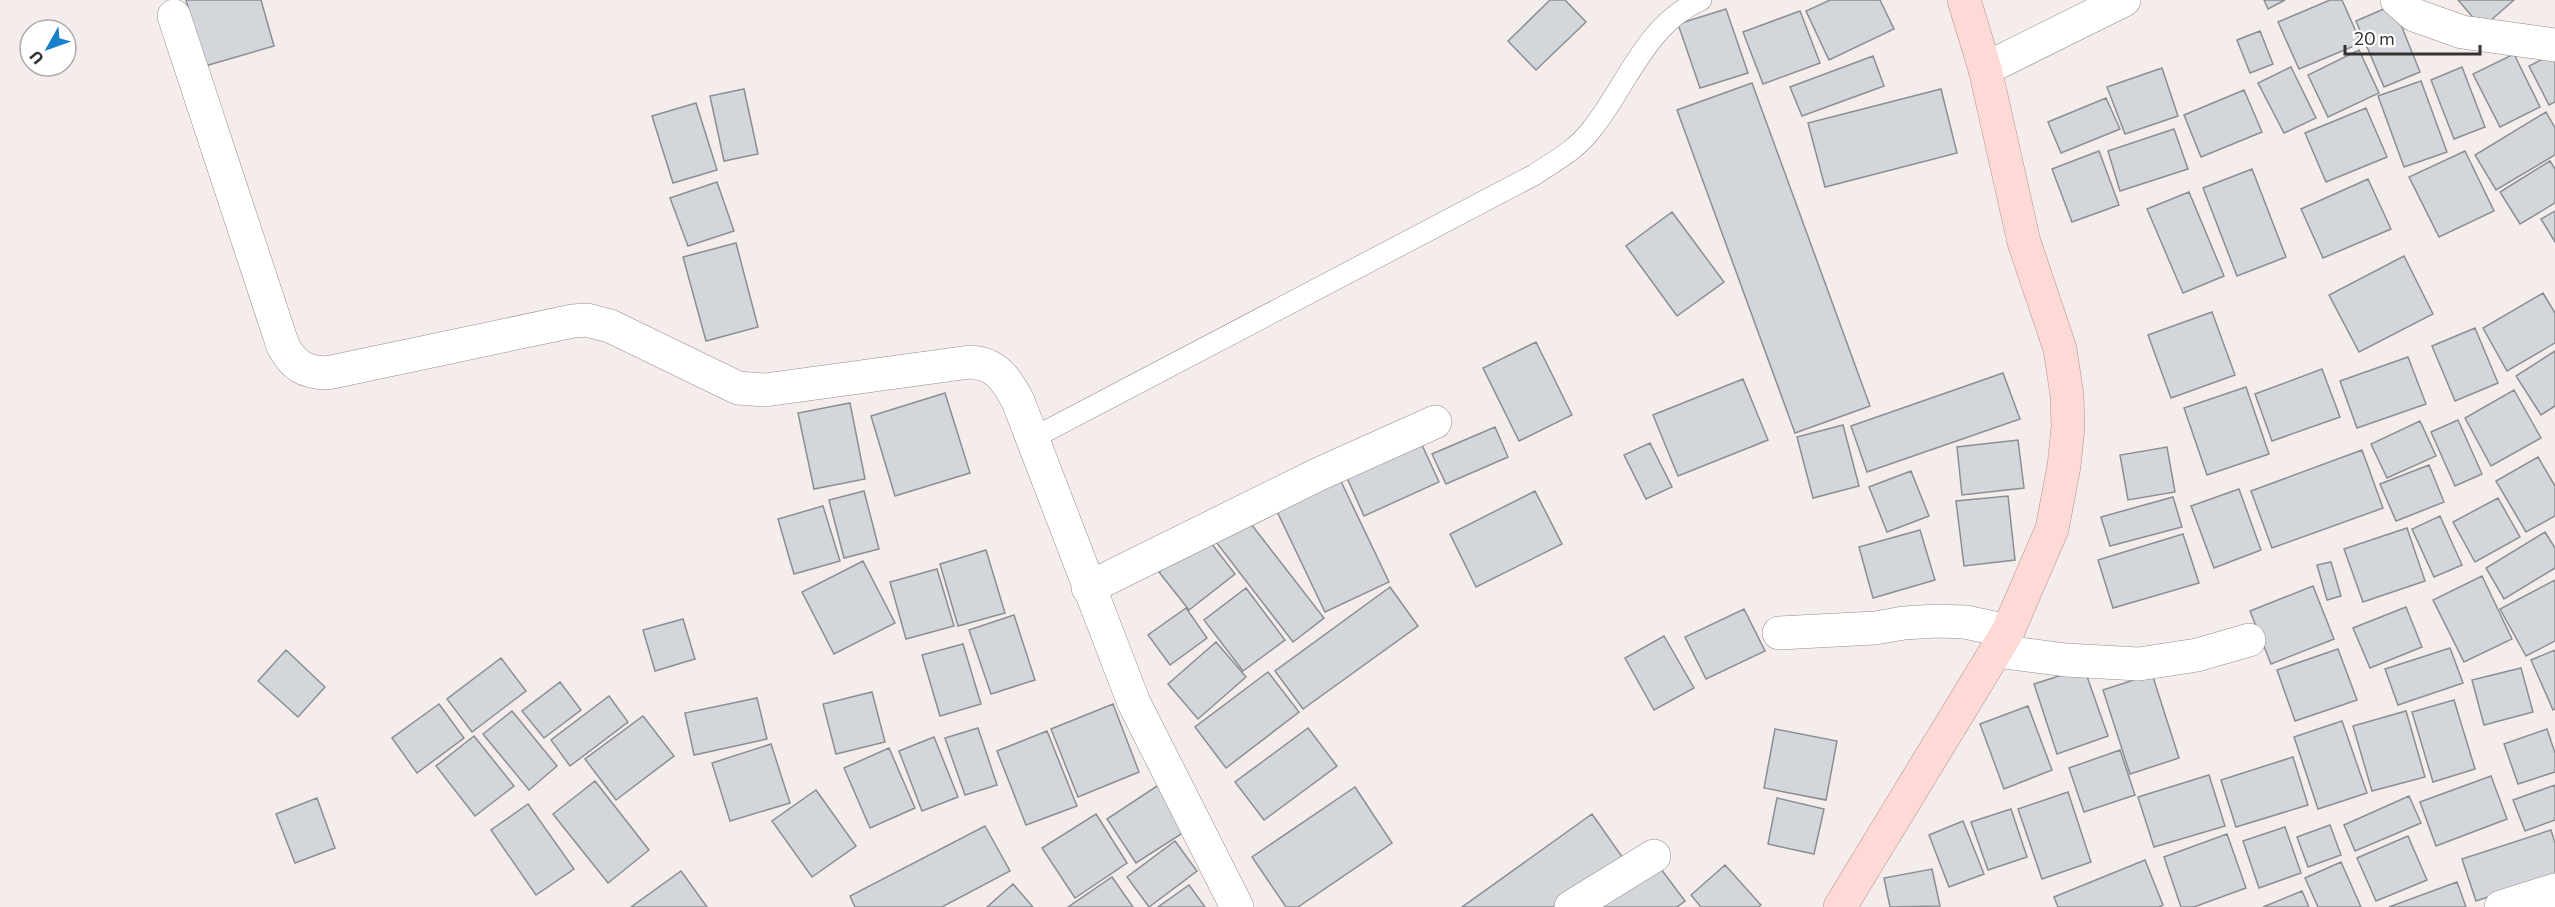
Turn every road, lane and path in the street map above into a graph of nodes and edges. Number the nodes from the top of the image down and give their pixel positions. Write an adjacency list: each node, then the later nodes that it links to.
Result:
1 (1701, 0): 9 (lane)
2 (1964, 0): 7 (main road)
3 (2124, 0): 7 (street)
4 (2397, 0): 6 (street)
5 (174, 16): 9 (street)
6 (2555, 45)
7 (1985, 69): 13 (main road)
8 (1435, 422): 10 (street)
9 (1033, 438): 10 (street)
10 (1088, 588): 16 (street)
11 (1779, 633): 13 (street)
12 (2249, 640): 13 (street)
13 (2003, 641): 18 (main road)
14 (1654, 856): 17 (street)
15 (2555, 890): 19 (street)
16 (1237, 907)
17 (1571, 907)
18 (1840, 907)
19 (2501, 907)

